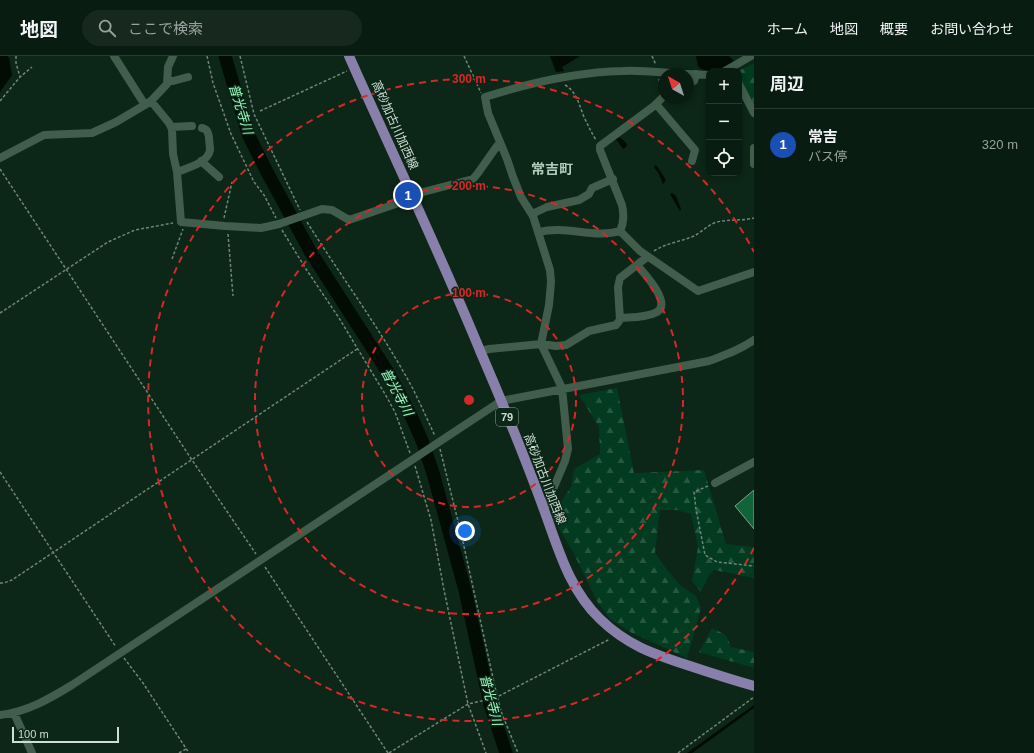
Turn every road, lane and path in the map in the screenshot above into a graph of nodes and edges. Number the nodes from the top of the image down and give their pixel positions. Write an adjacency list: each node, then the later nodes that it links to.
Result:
1 (16, 56): 15 (path)
2 (114, 56): 22 (street)
3 (173, 56): 18 (street)
4 (207, 56): 46 (path)
5 (240, 56): 43 (path)
6 (349, 56): 10 (main road, 高砂加古川加西線 / 79)
7 (464, 56): 20 (path)
8 (751, 56): 11 (street)
9 (32, 67): 15 (path)
10 (354, 67): 24 (path); 41 (main road, 高砂加古川加西線 / 79)
11 (732, 68)
12 (658, 73): 17 (street)
13 (694, 74): 14 (street)
14 (706, 75)
15 (20, 77): 21 (path)
16 (188, 77): 18 (street)
17 (558, 78): 20 (street); 30 (path)
18 (168, 81): 22 (street)
19 (742, 90): 25 (street)
20 (484, 97): 29 (street)
21 (0, 101)
22 (148, 103): 27 (street); 32 (street)
23 (656, 104): 30 (street); 34 (street)
24 (260, 110)
25 (754, 113)
26 (192, 126): 27 (street)
27 (171, 127): 37 (street)
28 (202, 128): 33 (street)
29 (501, 145): 41 (street); 42 (street)
30 (600, 146): 39 (street)
31 (754, 148): 35 (street)
32 (0, 158)
33 (201, 161): 37 (street); 38 (street)
34 (692, 161)
35 (754, 164)
36 (0, 169): 53 (path)
37 (177, 172): 45 (street)
38 (219, 177)
39 (613, 179): 42 (street); 48 (street)
40 (232, 182): 47 (path)
41 (413, 198): 43 (street); 61 (main road, 高砂加古川加西線 / 79)
42 (532, 214): 49 (street)
43 (302, 216): 46 (street); 64 (path)
44 (754, 218): 50 (path)
45 (183, 222): 47 (street); 51 (path); 53 (path)
46 (280, 224): 47 (street); 60 (path)
47 (226, 226): 55 (path)
48 (620, 231): 49 (street); 50 (street)
49 (539, 232): 59 (street)
50 (647, 256): 52 (street); 54 (street)
51 (172, 259)
52 (637, 265): 57 (street); 57 (street)
53 (66, 269): 56 (path); 66 (path)
54 (754, 272)
55 (233, 296)
56 (0, 313)
57 (620, 318): 59 (street)
58 (754, 340): 62 (street)
59 (541, 344): 61 (street); 62 (street)
60 (357, 348): 65 (path); 66 (path)
61 (481, 351): 63 (main road, 高砂加古川加西線 / 79)
62 (562, 388): 63 (street); 70 (street)
63 (501, 401): 64 (street); 70 (main road, 高砂加古川加西線 / 79)
64 (437, 443): 65 (street); 78 (path)
65 (414, 458): 72 (street); 80 (path)
66 (192, 460): 71 (path); 72 (path)
67 (754, 462): 69 (street)
68 (0, 472): 71 (path)
69 (715, 483): 73 (path)
70 (543, 508): 75 (main road, 高砂加古川加西線 / 79)
71 (53, 552): 74 (path); 76 (path)
72 (260, 560): 76 (street); 87 (path)
73 (754, 566)
74 (0, 583)
75 (619, 634): 77 (main road, 高砂加古川加西線 / 79); 78 (path)
76 (121, 653): 81 (street); 83 (path)
77 (754, 686)
78 (496, 697): 80 (path); 89 (path)
79 (754, 697): 90 (path)
80 (470, 704): 87 (path); 88 (path)
81 (14, 713): 82 (street); 84 (street)
82 (0, 715)
83 (186, 749): 85 (path); 86 (path)
84 (32, 753)
85 (180, 753)
86 (189, 753)
87 (388, 753)
88 (486, 753)
89 (518, 753)
90 (678, 753)

